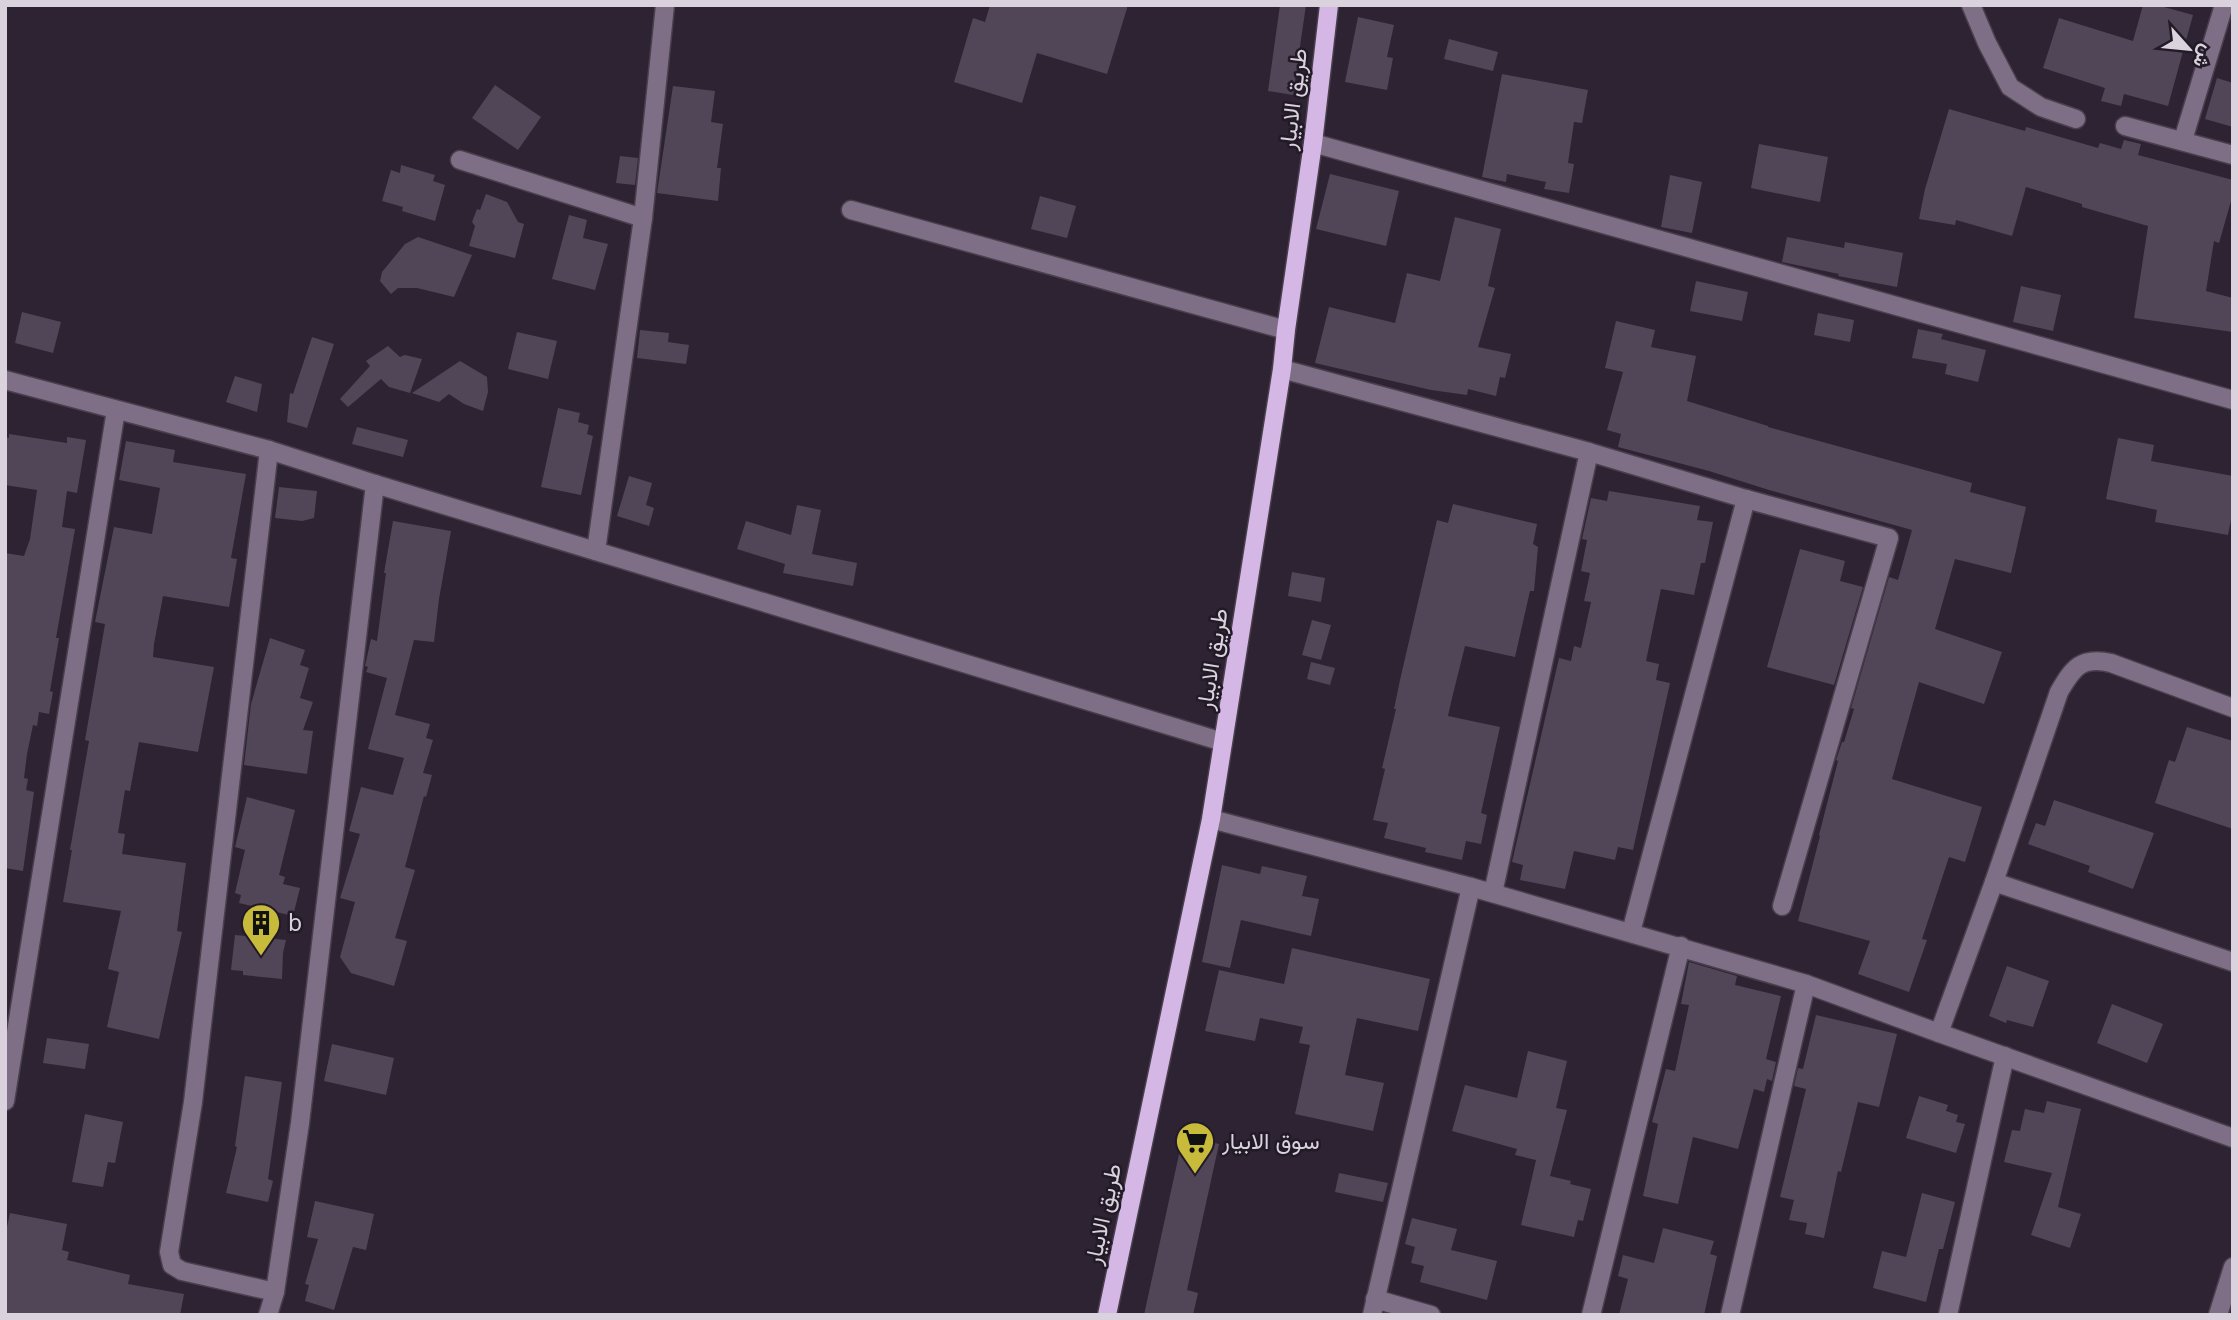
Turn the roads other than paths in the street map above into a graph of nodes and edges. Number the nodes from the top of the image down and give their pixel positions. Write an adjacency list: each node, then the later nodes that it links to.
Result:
1 (665, 5): 12 (street)
2 (1329, 5): 8 (main road, طريق الابيار)
3 (1970, 5): 5 (street)
4 (2224, 5): 7 (street)
5 (2076, 119)
6 (2125, 126): 7 (street)
7 (2183, 140): 9 (street)
8 (1314, 143): 13 (main road, طريق الابيار); 16 (street)
9 (2233, 155)
10 (460, 160): 12 (street)
11 (851, 210): 13 (street)
12 (643, 218): 22 (street)
13 (1286, 330): 14 (main road, طريق الابيار)
14 (1282, 369): 19 (street); 24 (main road, طريق الابيار)
15 (5, 380): 17 (street)
16 (2233, 400)
17 (116, 410): 18 (street); 36 (street)
18 (269, 450): 20 (street); 39 (street)
19 (1589, 452): 21 (street); 28 (street)
20 (375, 484): 22 (street); 39 (street)
21 (1746, 499): 29 (street); 30 (street)
22 (596, 551): 24 (street)
23 (2233, 708): 26 (street)
24 (1223, 742): 25 (main road, طريق الابيار)
25 (1211, 819): 27 (street); 42 (main road, طريق الابيار)
26 (1994, 882): 32 (street); 34 (street)
27 (1471, 887): 28 (street); 40 (street)
28 (1493, 893): 30 (street)
29 (1782, 906)
30 (1631, 932): 31 (street)
31 (1681, 946): 33 (street); 44 (street)
32 (2233, 962)
33 (1806, 984): 34 (street); 45 (street)
34 (1939, 1034): 35 (street)
35 (2005, 1056): 37 (street); 46 (street)
36 (5, 1101)
37 (2233, 1138)
38 (2233, 1267): 47 (street)
39 (275, 1292): 41 (street)
40 (1373, 1307): 43 (street)
41 (268, 1315)
42 (1107, 1315)
43 (1432, 1315)
44 (1591, 1315)
45 (1730, 1315)
46 (1948, 1315)
47 (2218, 1315)

